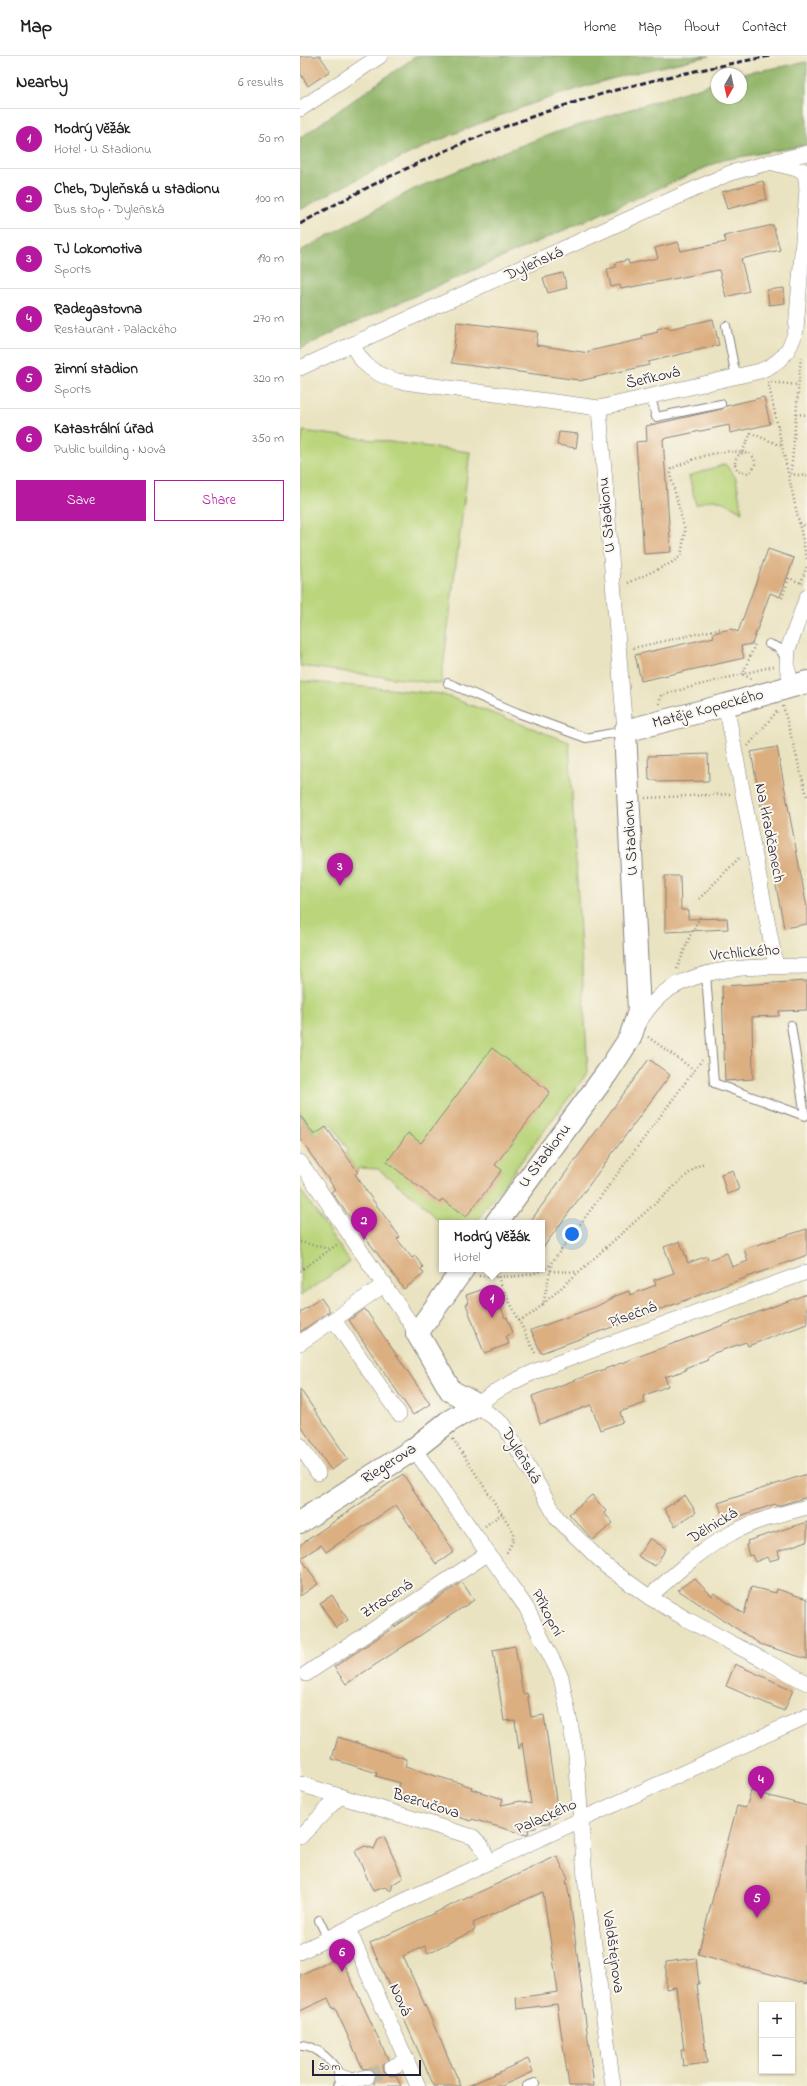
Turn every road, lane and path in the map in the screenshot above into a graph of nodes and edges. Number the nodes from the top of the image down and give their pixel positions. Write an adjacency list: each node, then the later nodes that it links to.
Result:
1 (380, 56): 2 (street)
2 (300, 109)
3 (807, 152): 4 (street, Dyleňská)
4 (769, 162): 5 (street, Šeříková); 7 (street, Dyleňská)
5 (806, 170): 11 (street, Šeříková)
6 (726, 326): 11 (lane)
7 (353, 345): 9 (street, Dyleňská); 16 (street, Šeříková)
8 (801, 353): 13 (path)
9 (300, 368)
10 (766, 376): 12 (path)
11 (736, 377): 14 (street, Šeříková)
12 (768, 382): 13 (path); 19 (path)
13 (798, 385): 17 (path)
14 (651, 397): 15 (lane); 16 (street, Šeříková)
15 (721, 404)
16 (599, 408): 42 (street, U Stadionu)
17 (796, 414): 18 (path); 21 (path)
18 (807, 415)
19 (782, 446): 20 (path); 21 (path)
20 (742, 453): 20 (path); 28 (path)
21 (790, 474): 22 (path); 23 (path)
22 (807, 476)
23 (800, 523): 24 (path); 25 (path)
24 (807, 527)
25 (807, 558)
26 (807, 566): 27 (path)
27 (801, 583): 29 (path); 31 (path)
28 (624, 585)
29 (807, 585)
30 (807, 597): 36 (street)
31 (782, 598)
32 (723, 628): 35 (path)
33 (755, 644): 37 (path)
34 (769, 644): 36 (lane)
35 (629, 648)
36 (787, 663): 37 (path); 39 (street)
37 (743, 674): 41 (path)
38 (448, 683): 42 (lane)
39 (794, 691): 40 (street, Matěje Kopeckého); 43 (path); 45 (path)
40 (726, 705): 41 (street, Matěje Kopeckého); 43 (street, Na Hradčanech)
41 (657, 723): 42 (street, Matěje Kopeckého)
42 (625, 730): 46 (street, U Stadionu)
43 (737, 760): 44 (street, Na Hradčanech)
44 (743, 794): 46 (path); 47 (street, Na Hradčanech)
45 (807, 796)
46 (628, 799): 55 (street, U Stadionu)
47 (753, 844): 48 (path); 51 (street, Na Hradčanech)
48 (699, 899)
49 (700, 917): 53 (path)
50 (807, 966): 51 (street, Vrchlického)
51 (776, 967): 52 (street, Vrchlického)
52 (706, 974): 53 (street, Vrchlického); 56 (lane)
53 (670, 988): 55 (street, Vrchlického)
54 (791, 1025): 56 (lane)
55 (635, 1027): 57 (path); 60 (street, U Stadionu)
56 (712, 1047): 57 (path)
57 (694, 1070): 64 (path)
58 (300, 1162): 61 (street, Dyleňská)
59 (704, 1163): 71 (path)
60 (498, 1220)
61 (350, 1234): 63 (path); 74 (street, Dyleňská)
62 (300, 1242): 63 (path)
63 (330, 1249): 66 (path)
64 (552, 1263): 65 (path); 67 (path)
65 (545, 1268)
66 (300, 1271)
67 (550, 1271): 71 (path); 75 (path)
68 (469, 1272): 73 (path); 78 (street)
69 (496, 1272): 73 (path)
70 (540, 1272): 73 (path)
71 (579, 1272): 75 (path)
72 (807, 1272): 81 (street, Písečná)
73 (497, 1276): 77 (path)
74 (385, 1284): 76 (street); 78 (street, Dyleňská)
75 (543, 1304): 77 (path)
76 (334, 1320): 79 (street); 82 (street)
77 (519, 1321): 80 (path)
78 (417, 1333): 81 (street, Dyleňská)
79 (300, 1343)
80 (536, 1355)
81 (477, 1405): 83 (street, Riegerova); 92 (street, Dyleňská)
82 (399, 1414)
83 (444, 1425): 85 (street, Riegerova); 88 (path)
84 (300, 1445): 86 (street)
85 (414, 1449): 89 (street, Riegerova); 90 (street, Příkopní)
86 (318, 1473)
87 (807, 1507): 92 (street, Dělnická)
88 (503, 1513): 90 (path); 91 (path)
89 (300, 1522)
90 (474, 1534): 91 (street, Příkopní)
91 (491, 1558): 93 (street, Ztracená); 98 (street, Příkopní)
92 (649, 1597): 94 (street, Dyleňská)
93 (306, 1674)
94 (807, 1683)
95 (807, 1716): 98 (street, Palackého)
96 (300, 1784): 97 (street, Bezručova)
97 (340, 1796): 99 (street); 100 (street, Bezručova)
98 (580, 1822): 100 (street, Palackého); 111 (street, Valdštejnova)
99 (300, 1837)
100 (489, 1862): 102 (street, Palackého)
101 (319, 1920): 103 (lane)
102 (348, 1929): 103 (street, Palackého); 106 (street, Nová)
103 (328, 1939): 104 (street, Palackého)
104 (300, 1952)
105 (300, 2045): 109 (lane)
106 (407, 2060): 107 (street); 110 (street, Nová)
107 (392, 2066)
108 (367, 2077): 109 (street)
109 (339, 2082)
110 (418, 2086)
111 (613, 2086)

